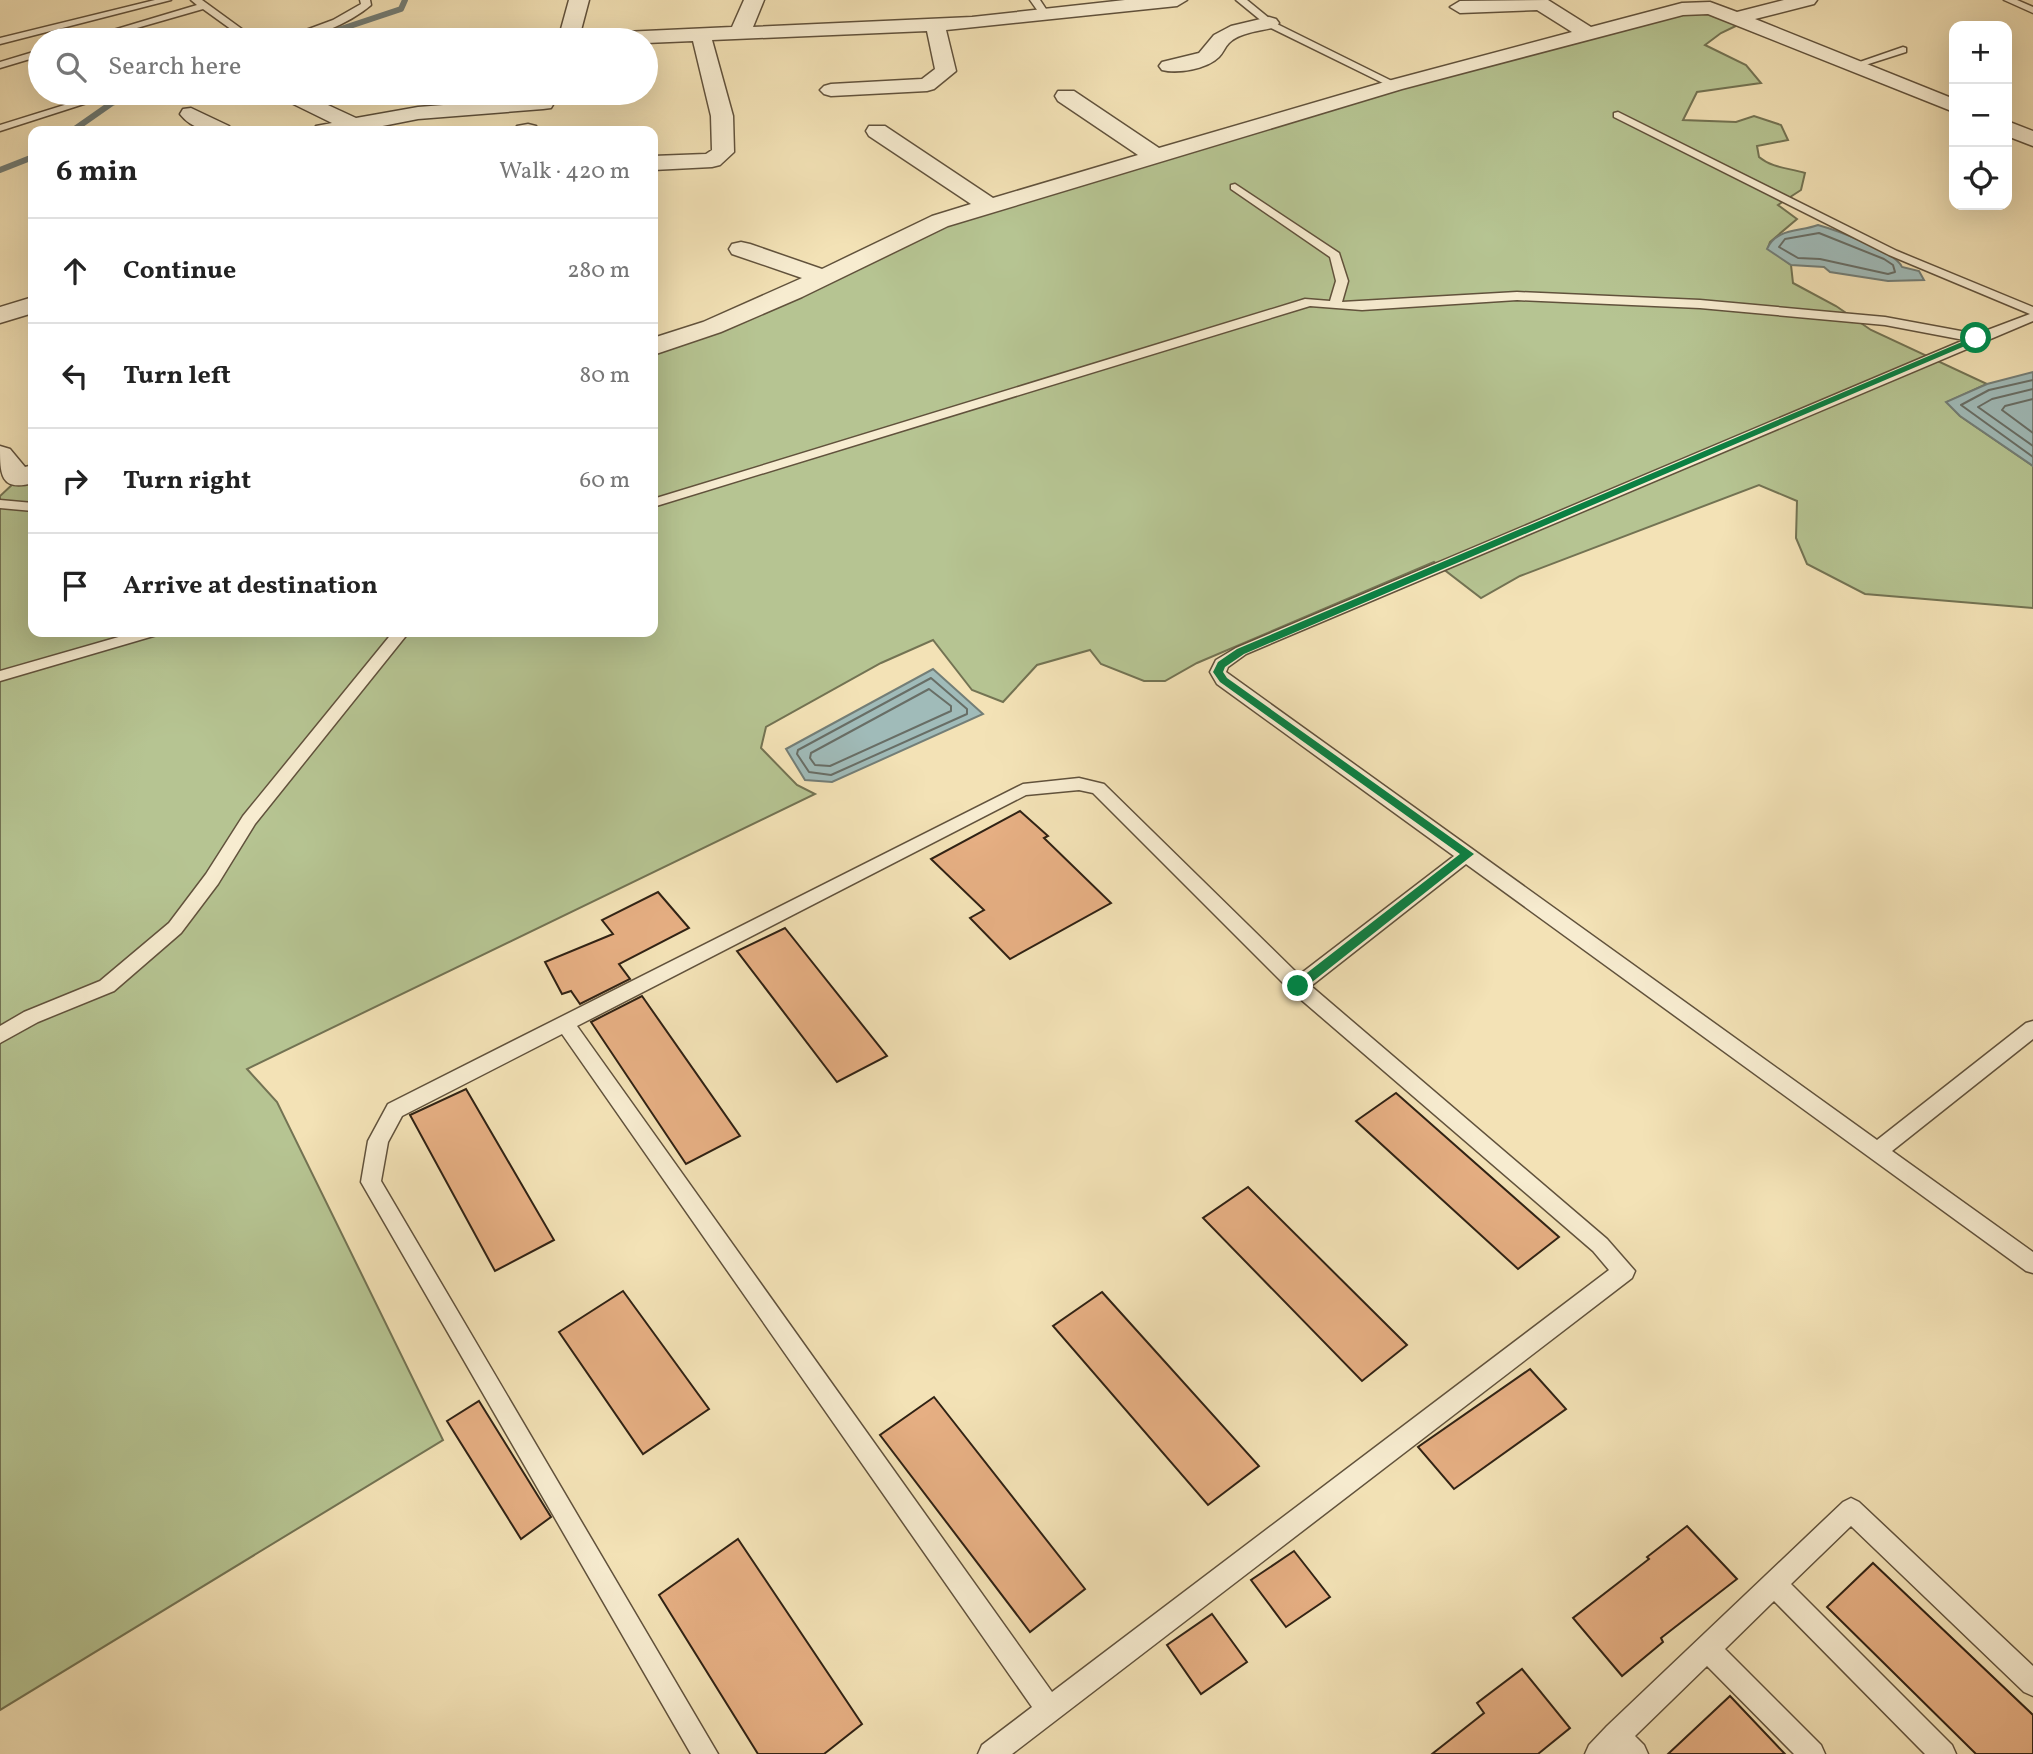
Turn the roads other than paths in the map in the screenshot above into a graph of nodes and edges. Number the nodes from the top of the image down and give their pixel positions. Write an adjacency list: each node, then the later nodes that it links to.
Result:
1 (166, 0): 19 (lane)
2 (365, 0): 22 (lane)
3 (579, 0): 23 (street)
4 (754, 0): 25 (street)
5 (965, 0): 16 (street)
6 (1177, 0): 11 (street)
7 (1241, 0): 17 (lane)
8 (1807, 0): 14 (street)
9 (2009, 0): 15 (lane)
10 (200, 3): 20 (lane); 21 (lane)
11 (1076, 5): 12 (street)
12 (1040, 7): 16 (street)
13 (1460, 7): 24 (street)
14 (1736, 9): 24 (street); 33 (street)
15 (2033, 10)
16 (972, 23): 18 (street)
17 (1269, 23): 34 (street); 35 (lane)
18 (934, 24): 25 (street); 36 (street)
19 (53, 28)
20 (122, 28)
21 (235, 28)
22 (322, 28)
23 (571, 28)
24 (1585, 32): 35 (street)
25 (740, 33): 27 (street)
26 (28, 34): 29 (lane)
27 (701, 35): 28 (street); 54 (street)
28 (658, 37)
29 (0, 41)
30 (1903, 50): 33 (lane)
31 (28, 57): 32 (lane)
32 (0, 65)
33 (1856, 65): 38 (street)
34 (1169, 66)
35 (1395, 85): 53 (street)
36 (831, 90)
37 (1066, 96): 53 (street)
38 (1949, 104)
39 (74, 105): 49 (lane)
40 (311, 105): 45 (street)
41 (486, 105): 45 (street)
42 (541, 105): 48 (street)
43 (191, 114): 46 (street)
44 (1618, 116): 61 (lane)
45 (351, 124): 47 (street)
46 (212, 126)
47 (343, 126)
48 (530, 126)
49 (0, 128)
50 (2012, 130): 52 (street)
51 (877, 131): 56 (street)
52 (2033, 139)
53 (1155, 156): 56 (street)
54 (658, 163)
55 (1235, 187): 59 (lane)
56 (990, 206): 58 (street)
57 (741, 249): 58 (street)
58 (822, 277): 65 (street)
59 (1336, 305): 64 (lane); 68 (lane)
60 (28, 307): 62 (street)
61 (2033, 311)
62 (0, 315)
63 (2033, 317): 64 (lane)
64 (1976, 338): 74 (lane)
65 (658, 346)
66 (0, 455): 67 (street)
67 (28, 475)
68 (658, 501)
69 (0, 505): 70 (lane)
70 (28, 507)
71 (135, 637): 73 (lane)
72 (397, 637): 78 (lane)
73 (0, 677)
74 (1468, 854): 75 (lane); 79 (lane)
75 (1298, 986): 76 (lane); 84 (lane)
76 (565, 1024): 84 (lane); 86 (lane)
77 (2033, 1028): 79 (lane)
78 (0, 1035)
79 (1878, 1151): 80 (lane)
80 (2033, 1264)
81 (1774, 1584): 82 (lane); 83 (lane); 91 (lane)
82 (1707, 1648): 85 (lane); 90 (lane)
83 (2033, 1682)
84 (1049, 1709): 87 (lane)
85 (1616, 1735): 88 (lane); 89 (lane)
86 (705, 1754)
87 (991, 1754)
88 (1598, 1754)
89 (1635, 1754)
90 (1812, 1754)
91 (1943, 1754)

